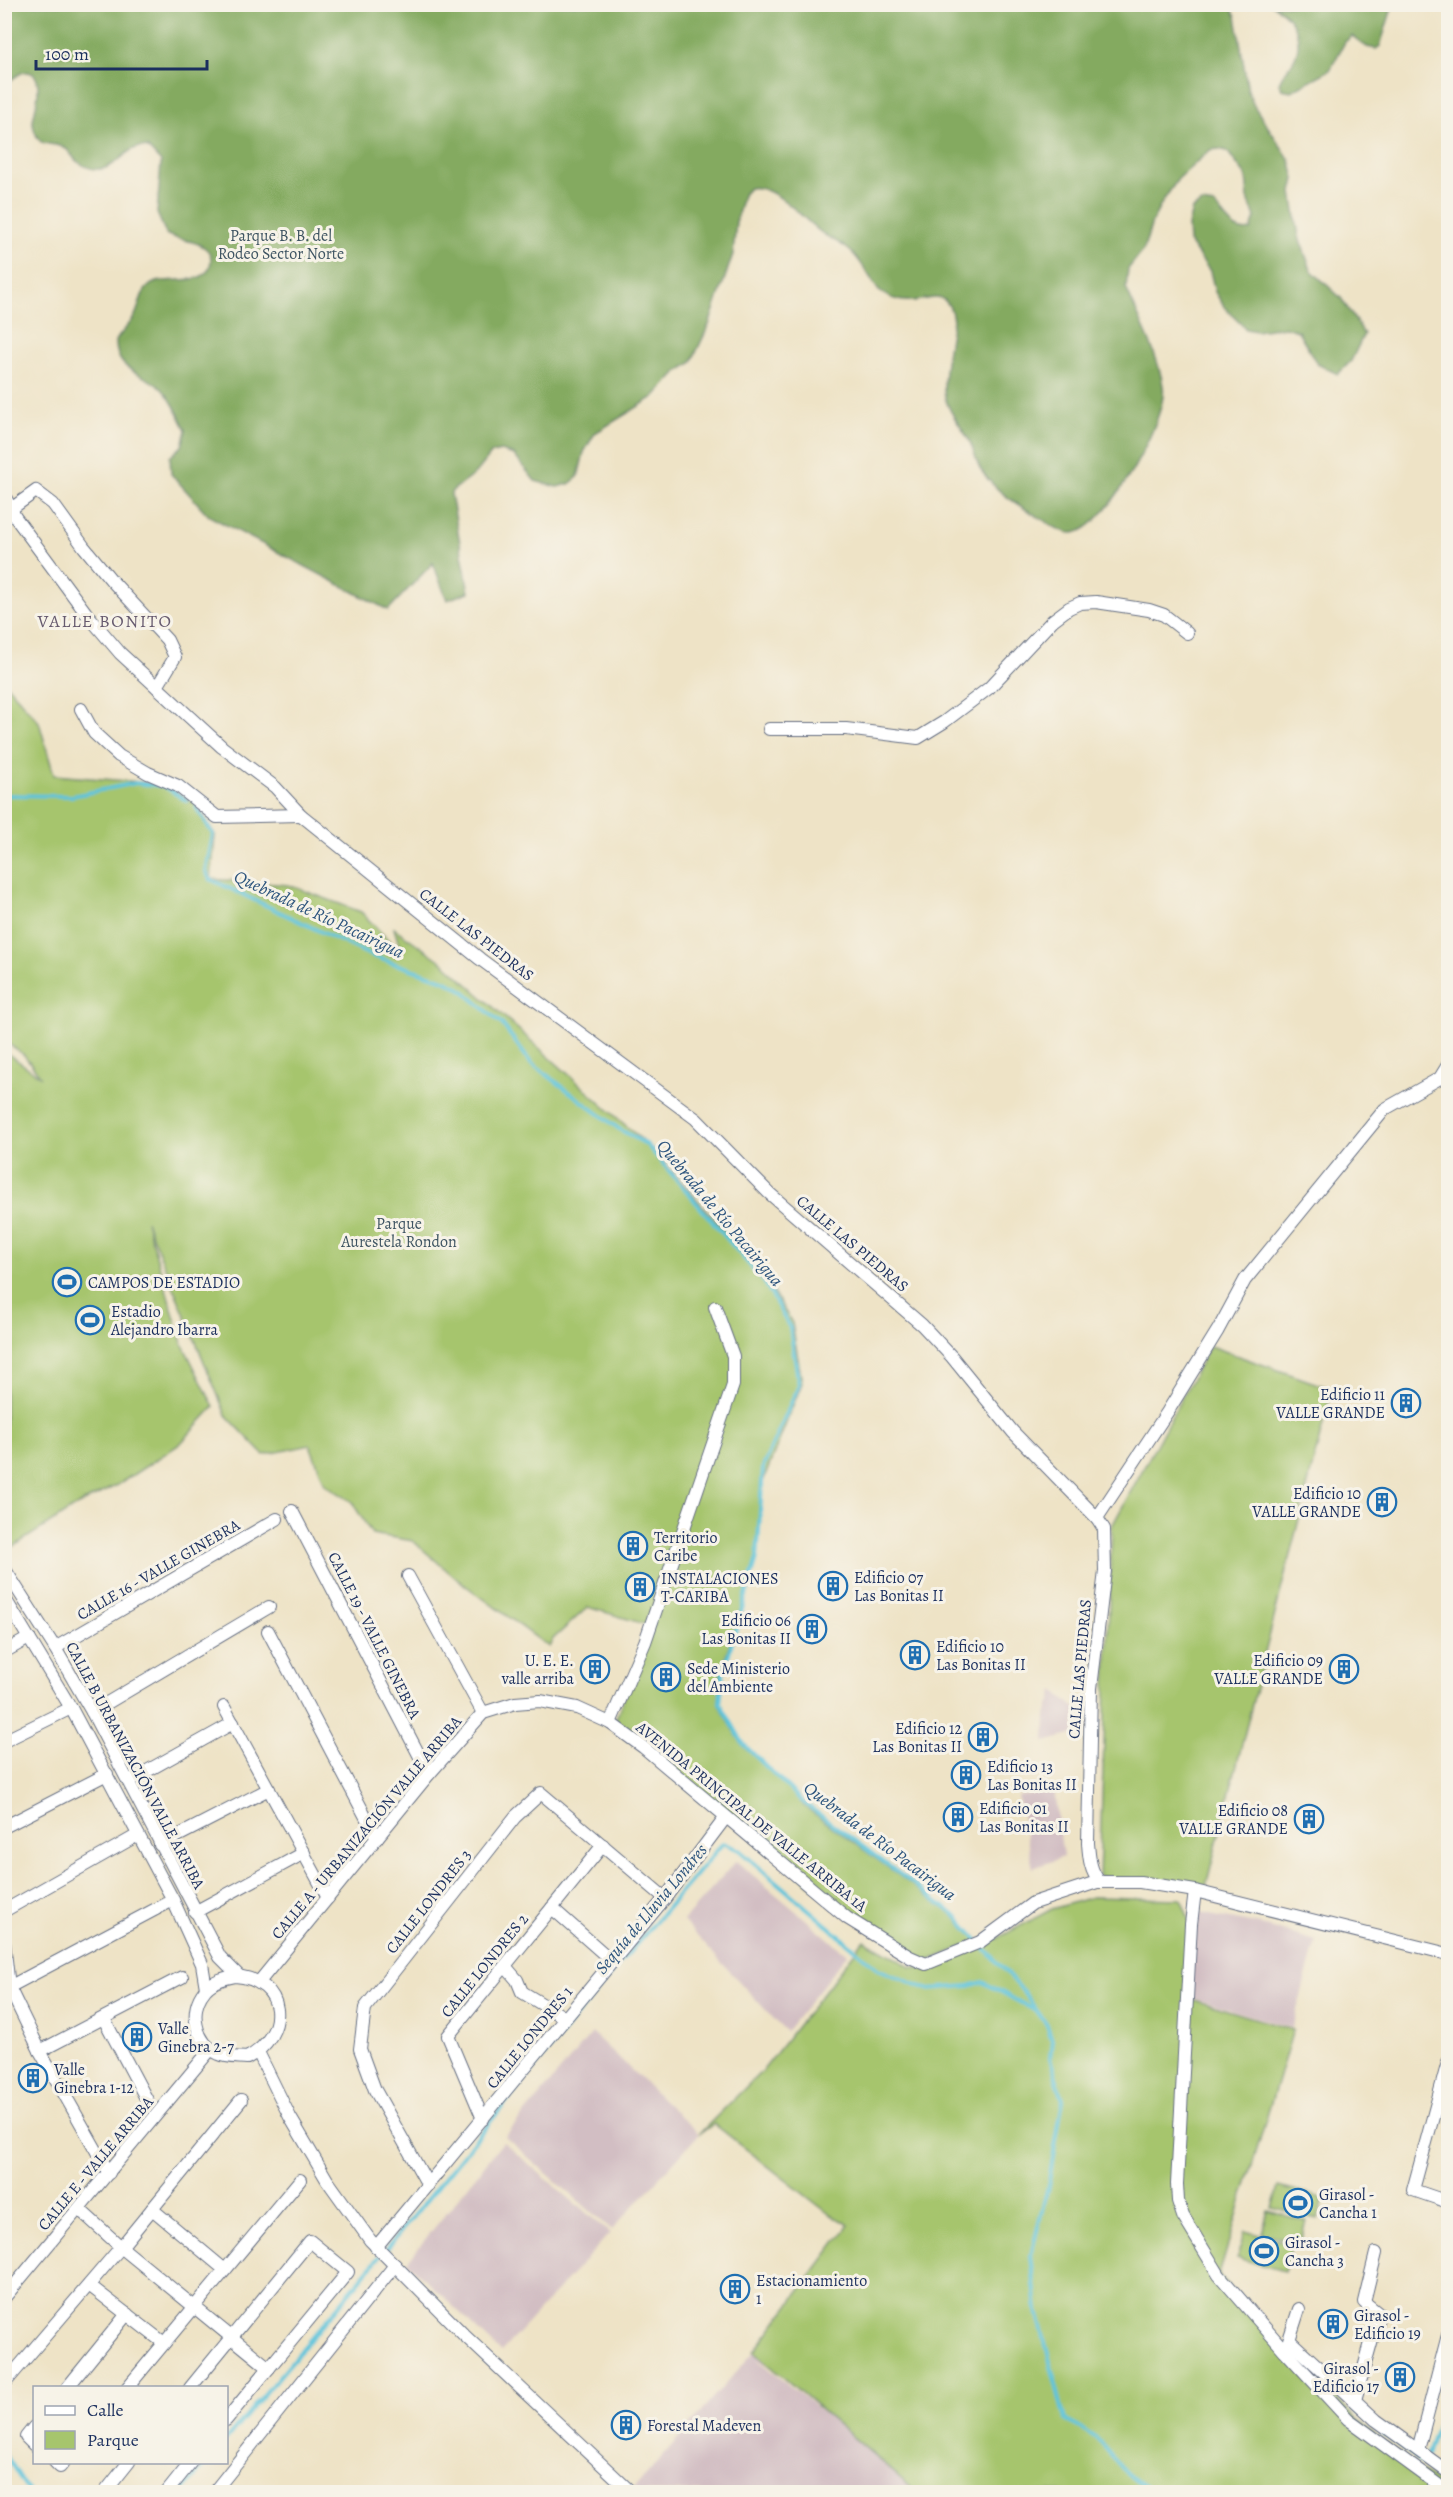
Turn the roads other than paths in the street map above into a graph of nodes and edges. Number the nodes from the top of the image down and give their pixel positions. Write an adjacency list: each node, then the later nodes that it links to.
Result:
1 (4, 495): 2 (street, CALLE LAS PIEDRAS)
2 (11, 509): 4 (street, CALLE LAS PIEDRAS); 4 (street)
3 (1187, 633): 6 (street)
4 (157, 687): 7 (street, CALLE LAS PIEDRAS)
5 (81, 709): 7 (street)
6 (769, 729)
7 (301, 815): 11 (street, CALLE LAS PIEDRAS)
8 (1449, 1065): 11 (street)
9 (715, 1307): 26 (street)
10 (292, 1511): 29 (street, CALLE 19 - VALLE GINEBRA)
11 (1097, 1518): 39 (street, CALLE LAS PIEDRAS)
12 (277, 1519): 19 (street, CALLE 16 - VALLE GINEBRA)
13 (4, 1568): 19 (street, CALLE B URBANIZACIÓN VALLE ARRIBA)
14 (408, 1576): 24 (street)
15 (4, 1597): 18 (street, CALLE B URBANIZACIÓN VALLE ARRIBA)
16 (269, 1607): 23 (street)
17 (268, 1631): 35 (street)
18 (29, 1638): 20 (street); 22 (street, CALLE B URBANIZACIÓN VALLE ARRIBA)
19 (55, 1648): 23 (street, CALLE B URBANIZACIÓN VALLE ARRIBA)
20 (4, 1652)
21 (224, 1707): 25 (street)
22 (71, 1708): 27 (street); 28 (street, CALLE B URBANIZACIÓN VALLE ARRIBA)
23 (92, 1712): 30 (street, CALLE B URBANIZACIÓN VALLE ARRIBA)
24 (483, 1713): 26 (street, CALLE A - URBANIZACIÓN VALLE ARRIBA); 29 (street, CALLE A - URBANIZACIÓN VALLE ARRIBA)
25 (233, 1722): 30 (street); 31 (street)
26 (610, 1723): 32 (street, AVENIDA PRINCIPAL DE VALLE ARRIBA 1A)
27 (4, 1741)
28 (107, 1774): 33 (street); 34 (street, CALLE B URBANIZACIÓN VALLE ARRIBA)
29 (429, 1774): 35 (street, CALLE A - URBANIZACIÓN VALLE ARRIBA)
30 (129, 1781): 36 (street, CALLE B URBANIZACIÓN VALLE ARRIBA)
31 (269, 1789): 36 (street); 38 (street)
32 (726, 1817): 39 (street, AVENIDA PRINCIPAL DE VALLE ARRIBA 1A); 42 (street, CALLE LONDRES 1)
33 (4, 1827)
34 (138, 1835): 43 (street, CALLE B URBANIZACIÓN VALLE ARRIBA); 45 (street)
35 (377, 1838): 41 (street, CALLE A - URBANIZACIÓN VALLE ARRIBA)
36 (160, 1845): 46 (street, CALLE B URBANIZACIÓN VALLE ARRIBA)
37 (603, 1845): 42 (street, CALLE LONDRES 3); 44 (street, CALLE LONDRES 2); 67 (street, CALLE LONDRES 3)
38 (304, 1854): 41 (street); 46 (street)
39 (1100, 1882): 40 (street, AVENIDA PRINCIPAL DE VALLE ARRIBA 1A)
40 (1195, 1891): 48 (street, AVENIDA PRINCIPAL DE VALLE ARRIBA 1A); 97 (street)
41 (328, 1898): 53 (street, CALLE A - URBANIZACIÓN VALLE ARRIBA)
42 (665, 1898): 49 (street, CALLE LONDRES 1)
43 (173, 1900): 54 (street); 55 (street, CALLE B URBANIZACIÓN VALLE ARRIBA)
44 (552, 1908): 49 (street); 50 (street, CALLE LONDRES 2)
45 (4, 1911)
46 (195, 1912): 51 (street, CALLE B URBANIZACIÓN VALLE ARRIBA)
47 (4, 1942): 54 (street)
48 (1449, 1954)
49 (612, 1961): 56 (street, CALLE LONDRES 1)
50 (505, 1966): 56 (street); 64 (street, CALLE LONDRES 2)
51 (239, 1976): 53 (street); 55 (street)
52 (182, 1977): 57 (street)
53 (259, 1982): 60 (street)
54 (9, 1987): 59 (street)
55 (206, 1988): 58 (street)
56 (566, 2018): 64 (street, CALLE LONDRES 1)
57 (104, 2019): 59 (street); 63 (street)
58 (212, 2049): 60 (street); 65 (street, CALLE E - VALLE ARRIBA)
59 (40, 2051): 65 (street)
60 (258, 2052): 72 (street)
61 (1449, 2062): 68 (street)
62 (242, 2100): 69 (street)
63 (148, 2102)
64 (483, 2119): 67 (street, CALLE LONDRES 1)
65 (109, 2174): 70 (street, CALLE E - VALLE ARRIBA)
66 (300, 2180): 75 (street)
67 (428, 2185): 72 (street, CALLE LONDRES 1)
68 (1449, 2202)
69 (152, 2209): 71 (street); 75 (street)
70 (79, 2210): 71 (street); 77 (street, CALLE E - VALLE ARRIBA)
71 (121, 2247): 76 (street); 78 (street)
72 (376, 2247): 74 (street)
73 (1376, 2253): 89 (street)
74 (395, 2265): 100 (street); 101 (street)
75 (225, 2270): 78 (street)
76 (89, 2285): 80 (street); 85 (street)
77 (4, 2298)
78 (194, 2307): 82 (street); 83 (street)
79 (1299, 2309): 89 (street)
80 (127, 2314): 83 (street); 86 (street)
81 (1449, 2335): 93 (street)
82 (231, 2337): 84 (street); 84 (street); 88 (street)
83 (164, 2343): 87 (street)
84 (269, 2368): 90 (street)
85 (4, 2384)
86 (69, 2386)
87 (129, 2386)
88 (192, 2386)
89 (1355, 2400): 93 (street)
90 (228, 2418)
91 (33, 2428): 92 (street)
92 (33, 2444)
93 (1418, 2450): 96 (street)
94 (128, 2464): 98 (street)
95 (190, 2464): 99 (street)
96 (1449, 2472)
97 (1449, 2492)
98 (105, 2493)
99 (167, 2493)
100 (214, 2493)
101 (631, 2493)

